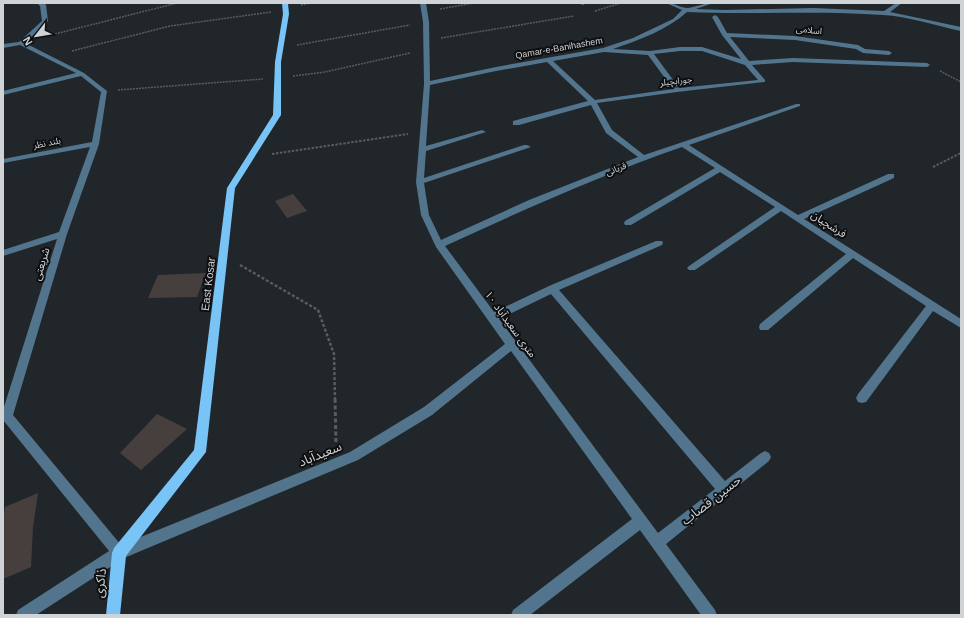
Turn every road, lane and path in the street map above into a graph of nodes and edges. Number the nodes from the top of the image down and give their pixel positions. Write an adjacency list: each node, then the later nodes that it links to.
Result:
1 (40, 3): 18 (street)
2 (177, 3): 18 (path)
3 (474, 3): 9 (path)
4 (621, 3): 11 (path)
5 (669, 3): 10 (street)
6 (710, 3): 10 (street, Qamar-e-Banihashem)
7 (899, 3): 12 (street)
8 (285, 7): 21 (main road, East Kosar); 25 (path)
9 (423, 7): 15 (street, ۱۰ متری سعیدآباد)
10 (686, 10): 12 (street); 22 (street, Qamar-e-Banihashem)
11 (595, 11)
12 (885, 13): 16 (street)
13 (575, 16): 19 (path)
14 (716, 17): 17 (street)
15 (426, 22): 19 (street, ۱۰ متری سعیدآباد); 21 (path)
16 (961, 29)
17 (725, 35): 24 (street, اسلامی); 27 (street)
18 (21, 43): 20 (street); 25 (street)
19 (426, 45): 30 (path); 32 (street, ۱۰ متری سعیدآباد)
20 (3, 46)
21 (280, 48): 30 (main road, East Kosar)
22 (604, 50): 23 (street); 26 (street, Qamar-e-Banihashem)
23 (650, 53): 27 (street); 33 (street)
24 (889, 53)
25 (51, 58): 29 (street)
26 (549, 61): 32 (street, Qamar-e-Banihashem); 36 (street)
27 (746, 63): 28 (street); 33 (street, جورابچیلر)
28 (927, 65): 31 (path)
29 (82, 74): 34 (street); 35 (street)
30 (278, 78): 34 (path); 46 (main road, East Kosar)
31 (961, 82)
32 (426, 84): 39 (street, ۱۰ متری سعیدآباد)
33 (677, 90): 36 (street, جورابچیلر)
34 (104, 91): 41 (street, شریعتی)
35 (3, 93)
36 (593, 102): 38 (street, جورابچیلر); 47 (street)
37 (798, 105): 42 (street, قربانی)
38 (516, 123)
39 (422, 132): 44 (street, ۱۰ متری سعیدآباد); 46 (path)
40 (482, 132): 44 (street)
41 (95, 144): 48 (street, بلند نظر); 56 (street, شریعتی)
42 (684, 145): 47 (street, قربانی); 50 (street, فرشچیان)
43 (527, 147): 52 (street)
44 (422, 150): 52 (street, ۱۰ متری سعیدآباد)
45 (961, 153): 49 (path)
46 (250, 157): 61 (main road, East Kosar)
47 (643, 158): 58 (street, قربانی)
48 (3, 162)
49 (933, 167)
50 (721, 168): 53 (street, فرشچیان); 55 (street)
51 (891, 176): 54 (street)
52 (420, 182): 58 (street, ۱۰ متری سعیدآباد)
53 (781, 207): 54 (street, فرشچیان); 62 (street)
54 (798, 218): 60 (street, فرشچیان)
55 (628, 223)
56 (63, 234): 59 (street); 70 (street, شریعتی)
57 (659, 243): 63 (street)
58 (439, 245): 65 (street, ۱۰ متری سعیدآباد)
59 (3, 253)
60 (852, 254): 64 (street, فرشچیان); 67 (street)
61 (223, 256): 72 (path); 76 (main road, East Kosar)
62 (692, 268)
63 (552, 289): 65 (street); 73 (street)
64 (932, 305): 66 (street, فرشچیان); 69 (street)
65 (492, 318): 68 (street, ۱۰ متری سعیدآباد)
66 (961, 324)
67 (764, 327)
68 (511, 345): 72 (street, سعیدآباد); 74 (street, ۱۰ متری سعیدآباد)
69 (862, 398)
70 (5, 417): 76 (street, شریعتی)
71 (765, 457): 73 (street, حسین قصاب)
72 (337, 463): 76 (street, سعیدآباد)
73 (724, 490): 75 (street, حسین قصاب)
74 (641, 522): 75 (street, ۱۰ متری سعیدآباد); 79 (street)
75 (657, 543): 80 (street, ۱۰ متری سعیدآباد)
76 (119, 553): 77 (street, سعیدآباد); 78 (main road, ذاکری)
77 (23, 615)
78 (113, 615)
79 (518, 615)
80 (710, 615)

